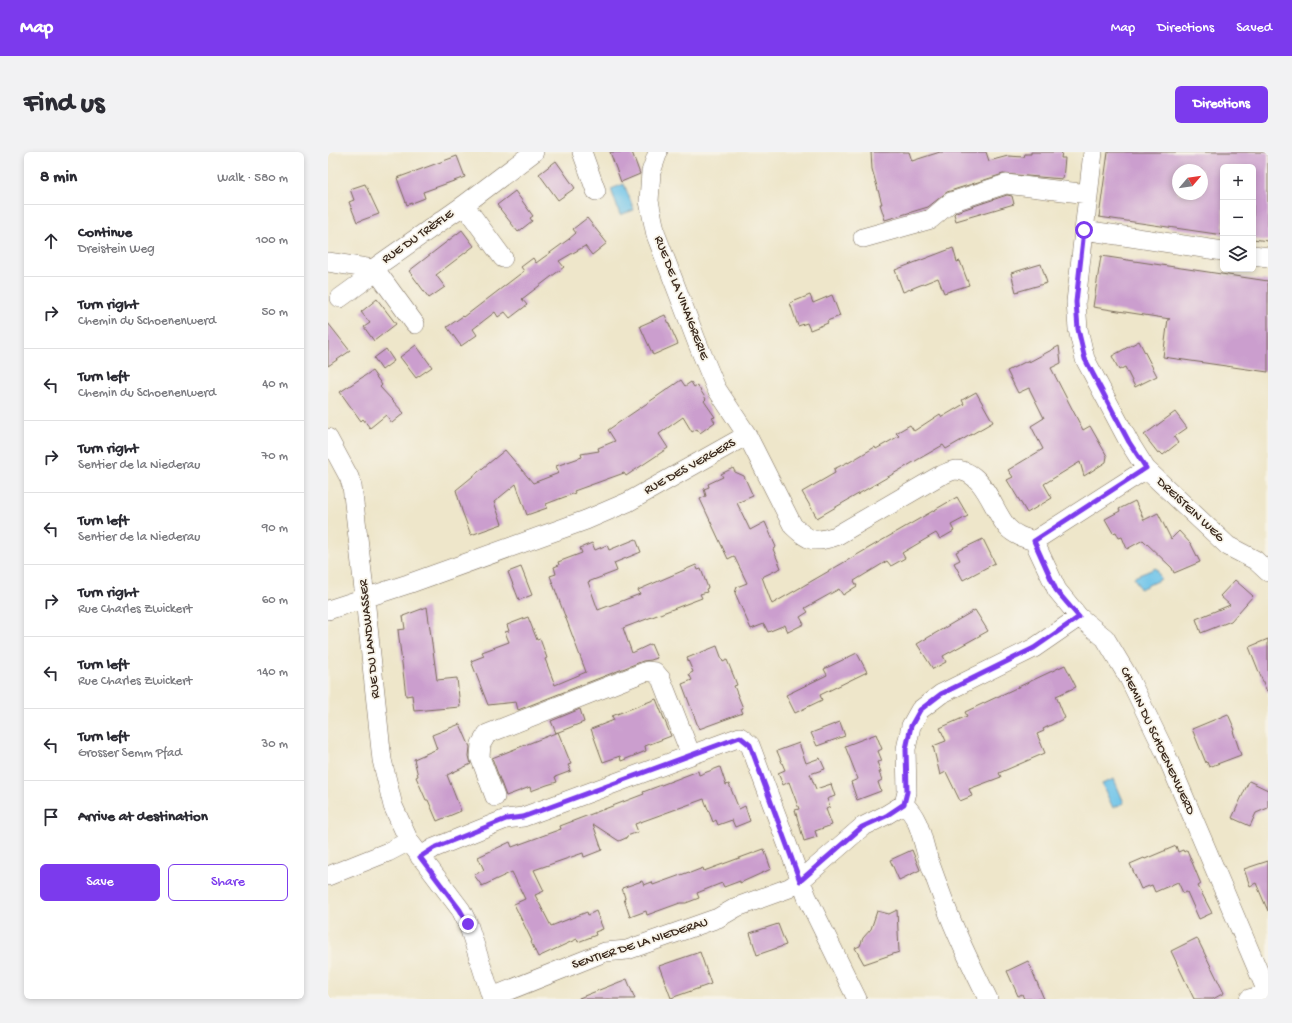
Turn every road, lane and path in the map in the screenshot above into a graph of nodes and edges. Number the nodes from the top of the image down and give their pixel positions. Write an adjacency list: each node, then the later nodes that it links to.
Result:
1 (534, 152): 7 (street, RUE DU TRÈFLE)
2 (582, 152): 5 (street)
3 (658, 152): 18 (street, RUE DE LA VINAIGRERIE)
4 (1093, 152): 6 (street, DREISTEIN WEG)
5 (596, 191)
6 (1088, 194): 8 (street, DREISTEIN WEG); 9 (street)
7 (464, 205): 13 (street, RUE DU TRÈFLE); 15 (street, RUE DU TRÈFLE)
8 (1084, 230): 10 (street); 20 (street, DREISTEIN WEG)
9 (863, 238)
10 (1220, 251)
11 (1256, 255): 12 (street)
12 (1268, 257)
13 (503, 258)
14 (328, 262): 15 (street, RUE DU TRÈFLE)
15 (373, 269): 16 (street, RUE DU TRÈFLE); 17 (street, RUE DU TRÈFLE)
16 (340, 298)
17 (415, 324)
18 (747, 435): 21 (street, RUE DES VERGERS); 23 (street, RUE DES VERGERS)
19 (328, 438): 23 (street, RUE DU LANDWASSER)
20 (1146, 468): 21 (street); 22 (street, DREISTEIN WEG)
21 (1034, 541): 25 (street, CHEMIN DU SCHOENENWERD)
22 (1268, 572)
23 (366, 598): 24 (street, RUE DES VERGERS); 29 (street, RUE DU LANDWASSER)
24 (328, 610)
25 (1079, 617): 28 (street); 33 (street, CHEMIN DU SCHOENENWERD)
26 (691, 755): 27 (street); 30 (street); 32 (street)
27 (495, 797)
28 (904, 804): 32 (street, SENTIER DE LA NIEDERAU); 36 (street)
29 (409, 841): 30 (street, RUE DU LANDWASSER); 31 (street)
30 (420, 857): 34 (street, RUE DU LANDWASSER)
31 (328, 876)
32 (800, 881): 34 (street, SENTIER DE LA NIEDERAU); 35 (street)
33 (1268, 994): 37 (street)
34 (492, 998)
35 (857, 999)
36 (988, 999)
37 (1249, 999)

